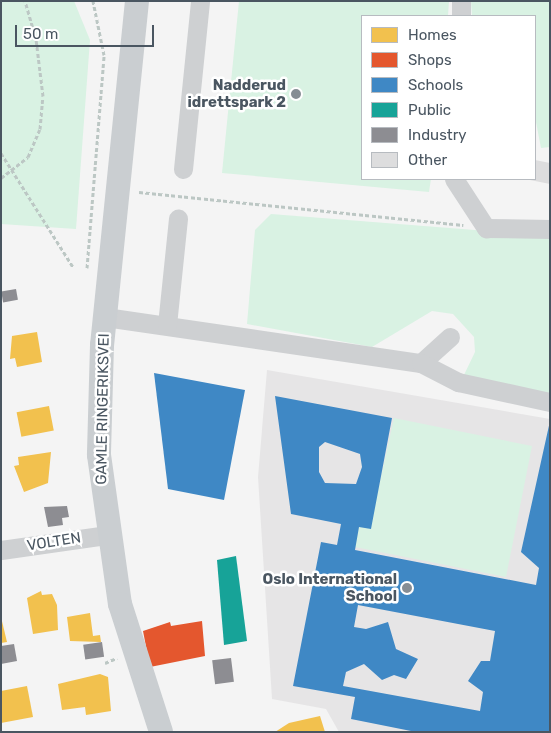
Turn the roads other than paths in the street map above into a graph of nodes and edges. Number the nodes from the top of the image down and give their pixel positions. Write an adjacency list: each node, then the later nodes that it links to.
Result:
1 (121, 1): 6 (main road, GAMLE RINGERIKSVEI)
2 (136, 1): 6 (main road, GAMLE RINGERIKSVEI)
3 (200, 1): 7 (street)
4 (461, 1): 5 (street)
5 (461, 15)
6 (130, 43): 11 (main road, GAMLE RINGERIKSVEI)
7 (183, 169)
8 (455, 180): 10 (street)
9 (178, 219): 12 (street)
10 (550, 229)
11 (105, 317): 12 (street, GAMLE RINGERIKSVEI); 16 (main road, GAMLE RINGERIKSVEI)
12 (167, 325): 14 (street, GAMLE RINGERIKSVEI)
13 (450, 338): 14 (street)
14 (421, 363): 15 (street, GAMLE RINGERIKSVEI)
15 (550, 402)
16 (106, 535): 17 (street, VOLTEN); 18 (main road, GAMLE RINGERIKSVEI)
17 (1, 550)
18 (161, 732)

